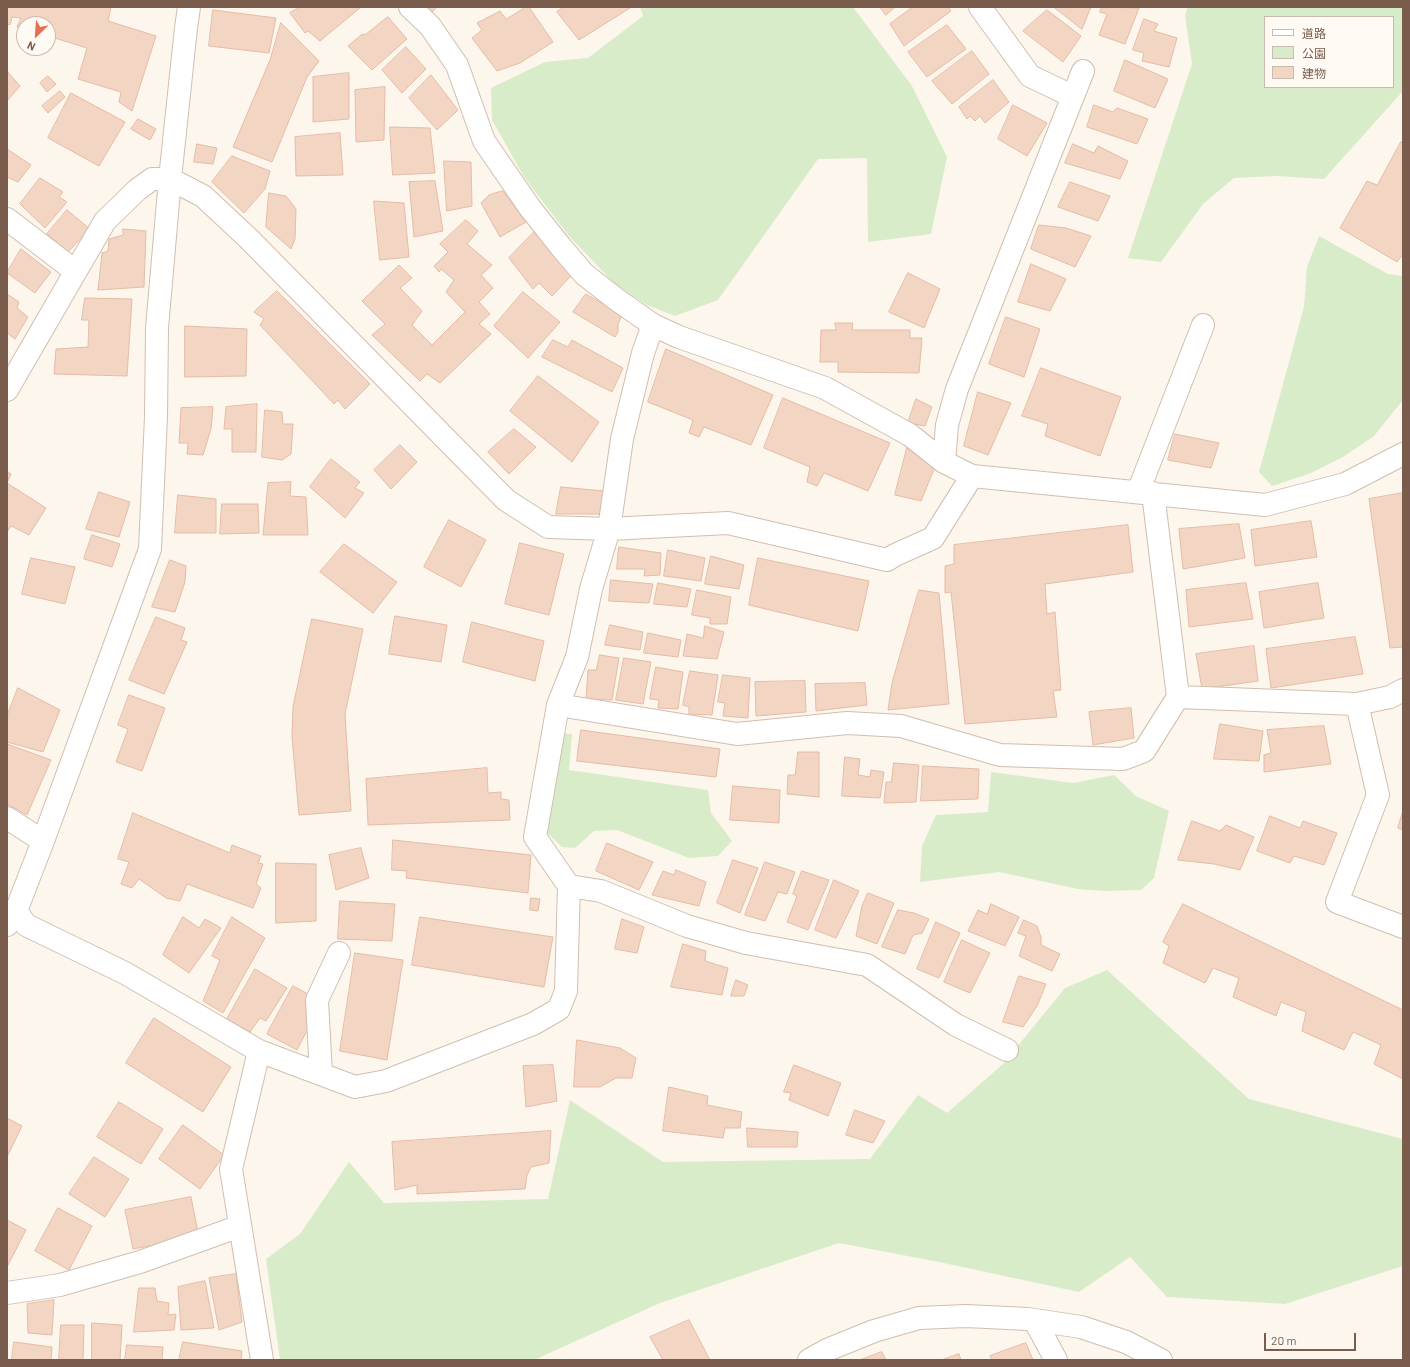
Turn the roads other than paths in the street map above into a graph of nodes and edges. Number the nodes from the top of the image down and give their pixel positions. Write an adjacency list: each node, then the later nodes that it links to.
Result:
1 (170, 7): 4 (street)
2 (410, 7): 10 (street)
3 (980, 7): 6 (street)
4 (188, 14): 7 (street)
5 (1082, 70): 6 (street)
6 (1072, 96): 14 (street)
7 (170, 179): 9 (street); 17 (street); 23 (street)
8 (7, 218): 9 (street)
9 (75, 271): 12 (street)
10 (653, 324): 14 (street); 17 (street)
11 (1204, 325): 16 (street)
12 (7, 390)
13 (1403, 454): 16 (street)
14 (944, 462): 15 (street)
15 (972, 476): 16 (street); 17 (street)
16 (1145, 492): 19 (street)
17 (609, 529): 21 (street)
18 (1403, 690): 20 (street)
19 (1178, 697): 20 (street); 21 (street)
20 (1357, 704): 26 (street)
21 (558, 705): 24 (street)
22 (7, 818): 23 (street)
23 (43, 841): 25 (street)
24 (569, 886): 29 (street); 30 (street)
25 (11, 918): 28 (street)
26 (1403, 927)
27 (339, 953): 30 (street)
28 (260, 1050): 30 (street); 31 (street)
29 (1007, 1050)
30 (321, 1074)
31 (240, 1226): 32 (street); 34 (street)
32 (7, 1292)
33 (1035, 1321): 35 (street); 36 (street); 37 (street)
34 (262, 1360)
35 (809, 1360)
36 (1056, 1360)
37 (1161, 1360)

